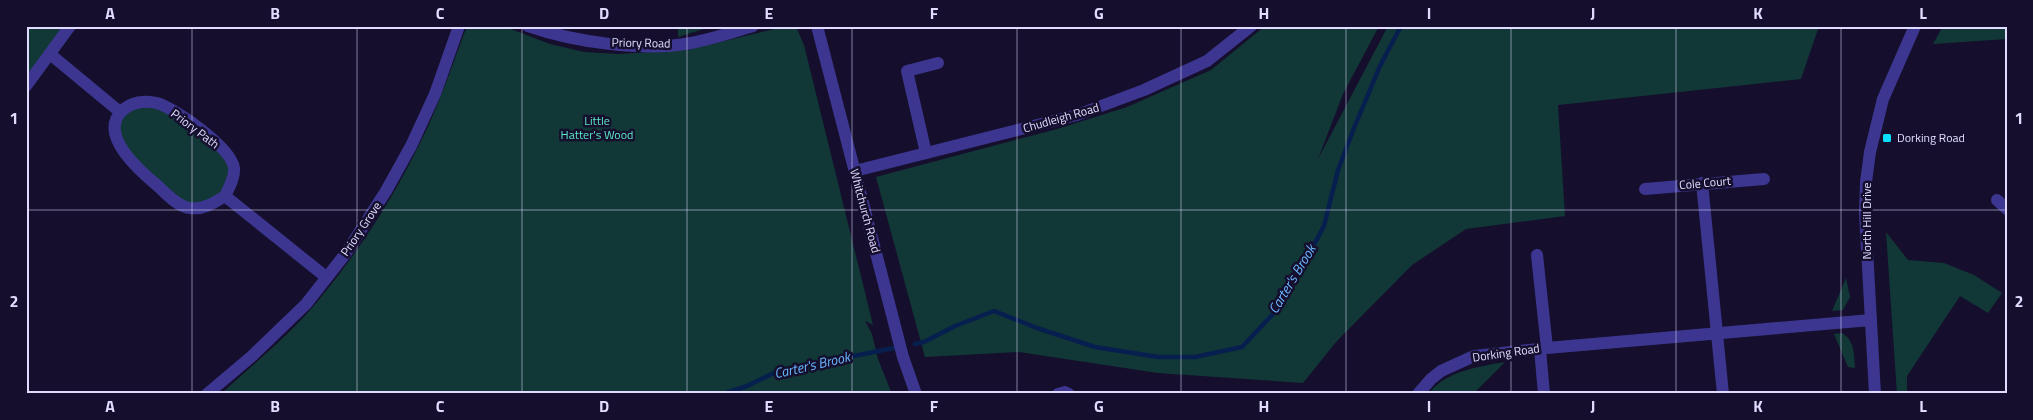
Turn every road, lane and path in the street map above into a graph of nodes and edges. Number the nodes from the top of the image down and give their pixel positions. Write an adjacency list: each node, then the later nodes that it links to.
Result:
1 (70, 26): 8 (street)
2 (459, 26): 19 (street, Priory Grove)
3 (528, 26): 4 (street, Priory Road)
4 (753, 26)
5 (817, 26): 13 (street, Whitchurch Road)
6 (1251, 26): 12 (street, Chudleigh Road)
7 (1915, 26): 20 (street, North Hill Drive)
8 (50, 54): 10 (street); 11 (street)
9 (938, 63): 12 (street)
10 (26, 86)
11 (120, 112): 17 (street); 17 (street, Priory Path)
12 (926, 152): 13 (street, Chudleigh Road)
13 (855, 171): 24 (street, Whitchurch Road)
14 (1764, 179): 15 (street, Cole Court)
15 (1702, 183): 16 (street, Cole Court); 21 (street)
16 (1645, 189)
17 (225, 196): 19 (street)
18 (1537, 254): 22 (street, Dorking Road)
19 (326, 277): 23 (street, Priory Grove)
20 (1871, 320): 21 (street, Dorking Road); 30 (street, North Hill Drive)
21 (1717, 333): 22 (street, Dorking Road); 29 (street)
22 (1543, 348): 27 (street, Dorking Road); 28 (street)
23 (208, 394)
24 (916, 394)
25 (1058, 394): 26 (street)
26 (1069, 394)
27 (1418, 394)
28 (1544, 394)
29 (1723, 394)
30 (1875, 394)

